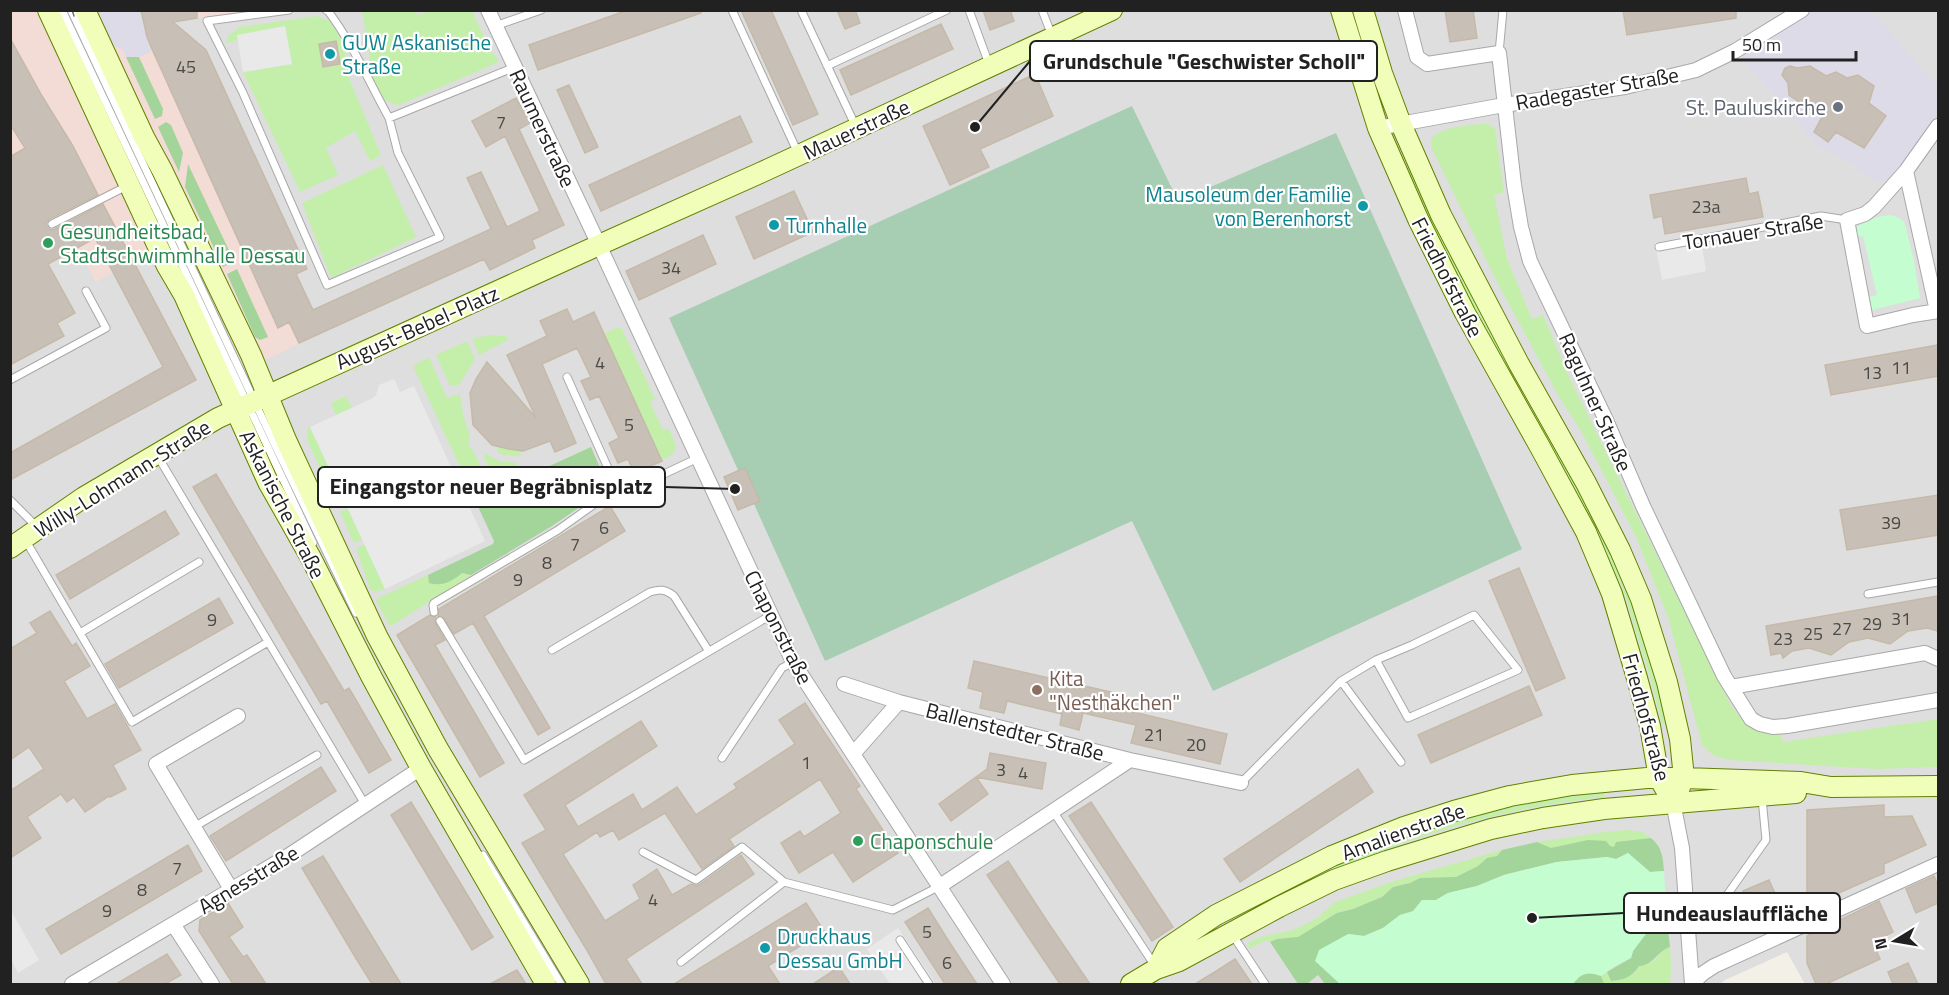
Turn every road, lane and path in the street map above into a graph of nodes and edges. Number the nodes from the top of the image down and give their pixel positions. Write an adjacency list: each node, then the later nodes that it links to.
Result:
1 (48, 10): 34 (main road, Askanische Straße)
2 (62, 10): 43 (lane)
3 (71, 10): 43 (lane)
4 (85, 10): 43 (main road, Askanische Straße)
5 (289, 10): 27 (lane)
6 (326, 10): 27 (lane)
7 (488, 10): 20 (street, Raumerstraße)
8 (541, 10): 20 (lane)
9 (732, 10): 32 (lane)
10 (801, 10): 23 (lane)
11 (947, 10): 23 (lane)
12 (969, 10): 25 (lane)
13 (1042, 10): 21 (lane)
14 (1113, 10): 21 (main road, Mauerstraße)
15 (1341, 10): 30 (main road, Friedhofstraße)
16 (1363, 10): 28 (main road, Friedhofstraße)
17 (1405, 10): 22 (street)
18 (1503, 10): 22 (lane)
19 (1802, 10): 26 (street, Radegaster Straße)
20 (495, 26): 24 (street, Raumerstraße)
21 (1053, 38): 25 (main road, Mauerstraße)
22 (1499, 54): 26 (street)
23 (827, 66): 31 (lane)
24 (515, 67): 27 (lane); 37 (street, Raumerstraße)
25 (990, 67): 31 (main road, Mauerstraße)
26 (1504, 105): 28 (street, Radegaster Straße); 67 (street, Raguhner Straße)
27 (389, 118)
28 (1401, 124): 30 (street, Radegaster Straße); 80 (main road, Friedhofstraße)
29 (1938, 126): 33 (street, Tornauer Straße)
30 (1378, 128): 79 (main road, Friedhofstraße)
31 (857, 129): 32 (main road, Mauerstraße)
32 (800, 155): 37 (main road, Mauerstraße)
33 (1906, 171): 35 (street, Tornauer Straße); 40 (street, Tornauer Straße)
34 (129, 185): 36 (lane); 43 (main road, Askanische Straße)
35 (1847, 220): 38 (lane, Tornauer Straße); 40 (street, Tornauer Straße)
36 (52, 224)
37 (599, 244): 43 (main road, August-Bebel-Platz); 45 (street, Chaponstraße)
38 (1659, 247)
39 (86, 291): 42 (lane)
40 (1938, 311)
41 (567, 377): 46 (lane)
42 (10, 380)
43 (251, 403): 44 (main road, Willy-Lohmann-Straße); 49 (lane); 56 (lane); 78 (main road, Askanische Straße); 105 (main road, Askanische Straße)
44 (157, 454): 48 (main road, Willy-Lohmann-Straße); 59 (lane)
45 (698, 458): 46 (lane); 55 (street, Chaponstraße)
46 (617, 488): 54 (lane)
47 (10, 501): 48 (lane)
48 (24, 538): 58 (lane)
49 (314, 546)
50 (320, 556): 68 (lane)
51 (199, 562): 58 (lane)
52 (1938, 582): 53 (lane)
53 (1868, 594)
54 (434, 612)
55 (771, 615): 61 (lane); 64 (street, Chaponstraße)
56 (360, 620)
57 (440, 621): 61 (lane)
58 (80, 633): 59 (lane)
59 (268, 642): 86 (lane)
60 (552, 650): 61 (lane)
61 (708, 650)
62 (1938, 659): 67 (street)
63 (1376, 660): 63 (lane); 65 (lane)
64 (793, 662): 73 (street, Chaponstraße); 75 (lane)
65 (1341, 681): 77 (lane); 81 (lane)
66 (844, 684): 70 (street, Ballenstedter Straße)
67 (1731, 687): 69 (street, Raguhner Straße)
68 (392, 698)
69 (1938, 700)
70 (899, 702): 73 (street, Ballenstedter Straße); 76 (street, Ballenstedter Straße)
71 (238, 716): 88 (street)
72 (418, 729): 78 (lane)
73 (853, 754): 92 (street, Chaponstraße)
74 (317, 755): 88 (lane)
75 (722, 758)
76 (1130, 760): 81 (street, Ballenstedter Straße); 87 (street, Ballenstedter Straße)
77 (1401, 762)
78 (431, 769): 86 (street, Agnesstraße); 102 (main road, Askanische Straße)
79 (1659, 778): 80 (main road, Amalienstraße); 85 (main road, Friedhofstraße); 99 (main road, Amalienstraße)
80 (1684, 778): 83 (main road); 85 (main road, Friedhofstraße)
81 (1241, 783)
82 (1938, 786): 83 (main road)
83 (1831, 787): 84 (main road)
84 (1762, 795): 85 (main road); 94 (lane)
85 (1673, 802): 94 (street); 96 (main road, Amalienstraße)
86 (366, 806): 93 (street, Agnesstraße)
87 (1053, 811): 92 (street, Ballenstedter Straße); 99 (lane)
88 (194, 827): 93 (street)
89 (643, 852): 91 (lane)
90 (1938, 864): 110 (street)
91 (784, 882): 92 (lane); 98 (lane)
92 (940, 886): 107 (street, Chaponstraße)
93 (231, 889): 95 (street, Agnesstraße)
94 (1688, 915): 110 (street)
95 (173, 924): 100 (street, Agnesstraße); 101 (street)
96 (1230, 932): 99 (main road, Amalienstraße); 109 (lane)
97 (900, 940): 106 (lane)
98 (681, 962)
99 (1156, 969): 108 (main road, Amalienstraße)
100 (72, 984)
101 (212, 984)
102 (546, 984)
103 (561, 984): 104 (lane)
104 (569, 984)
105 (579, 984)
106 (929, 984)
107 (1003, 984)
108 (1131, 984)
109 (1265, 984)
110 (1692, 984)

